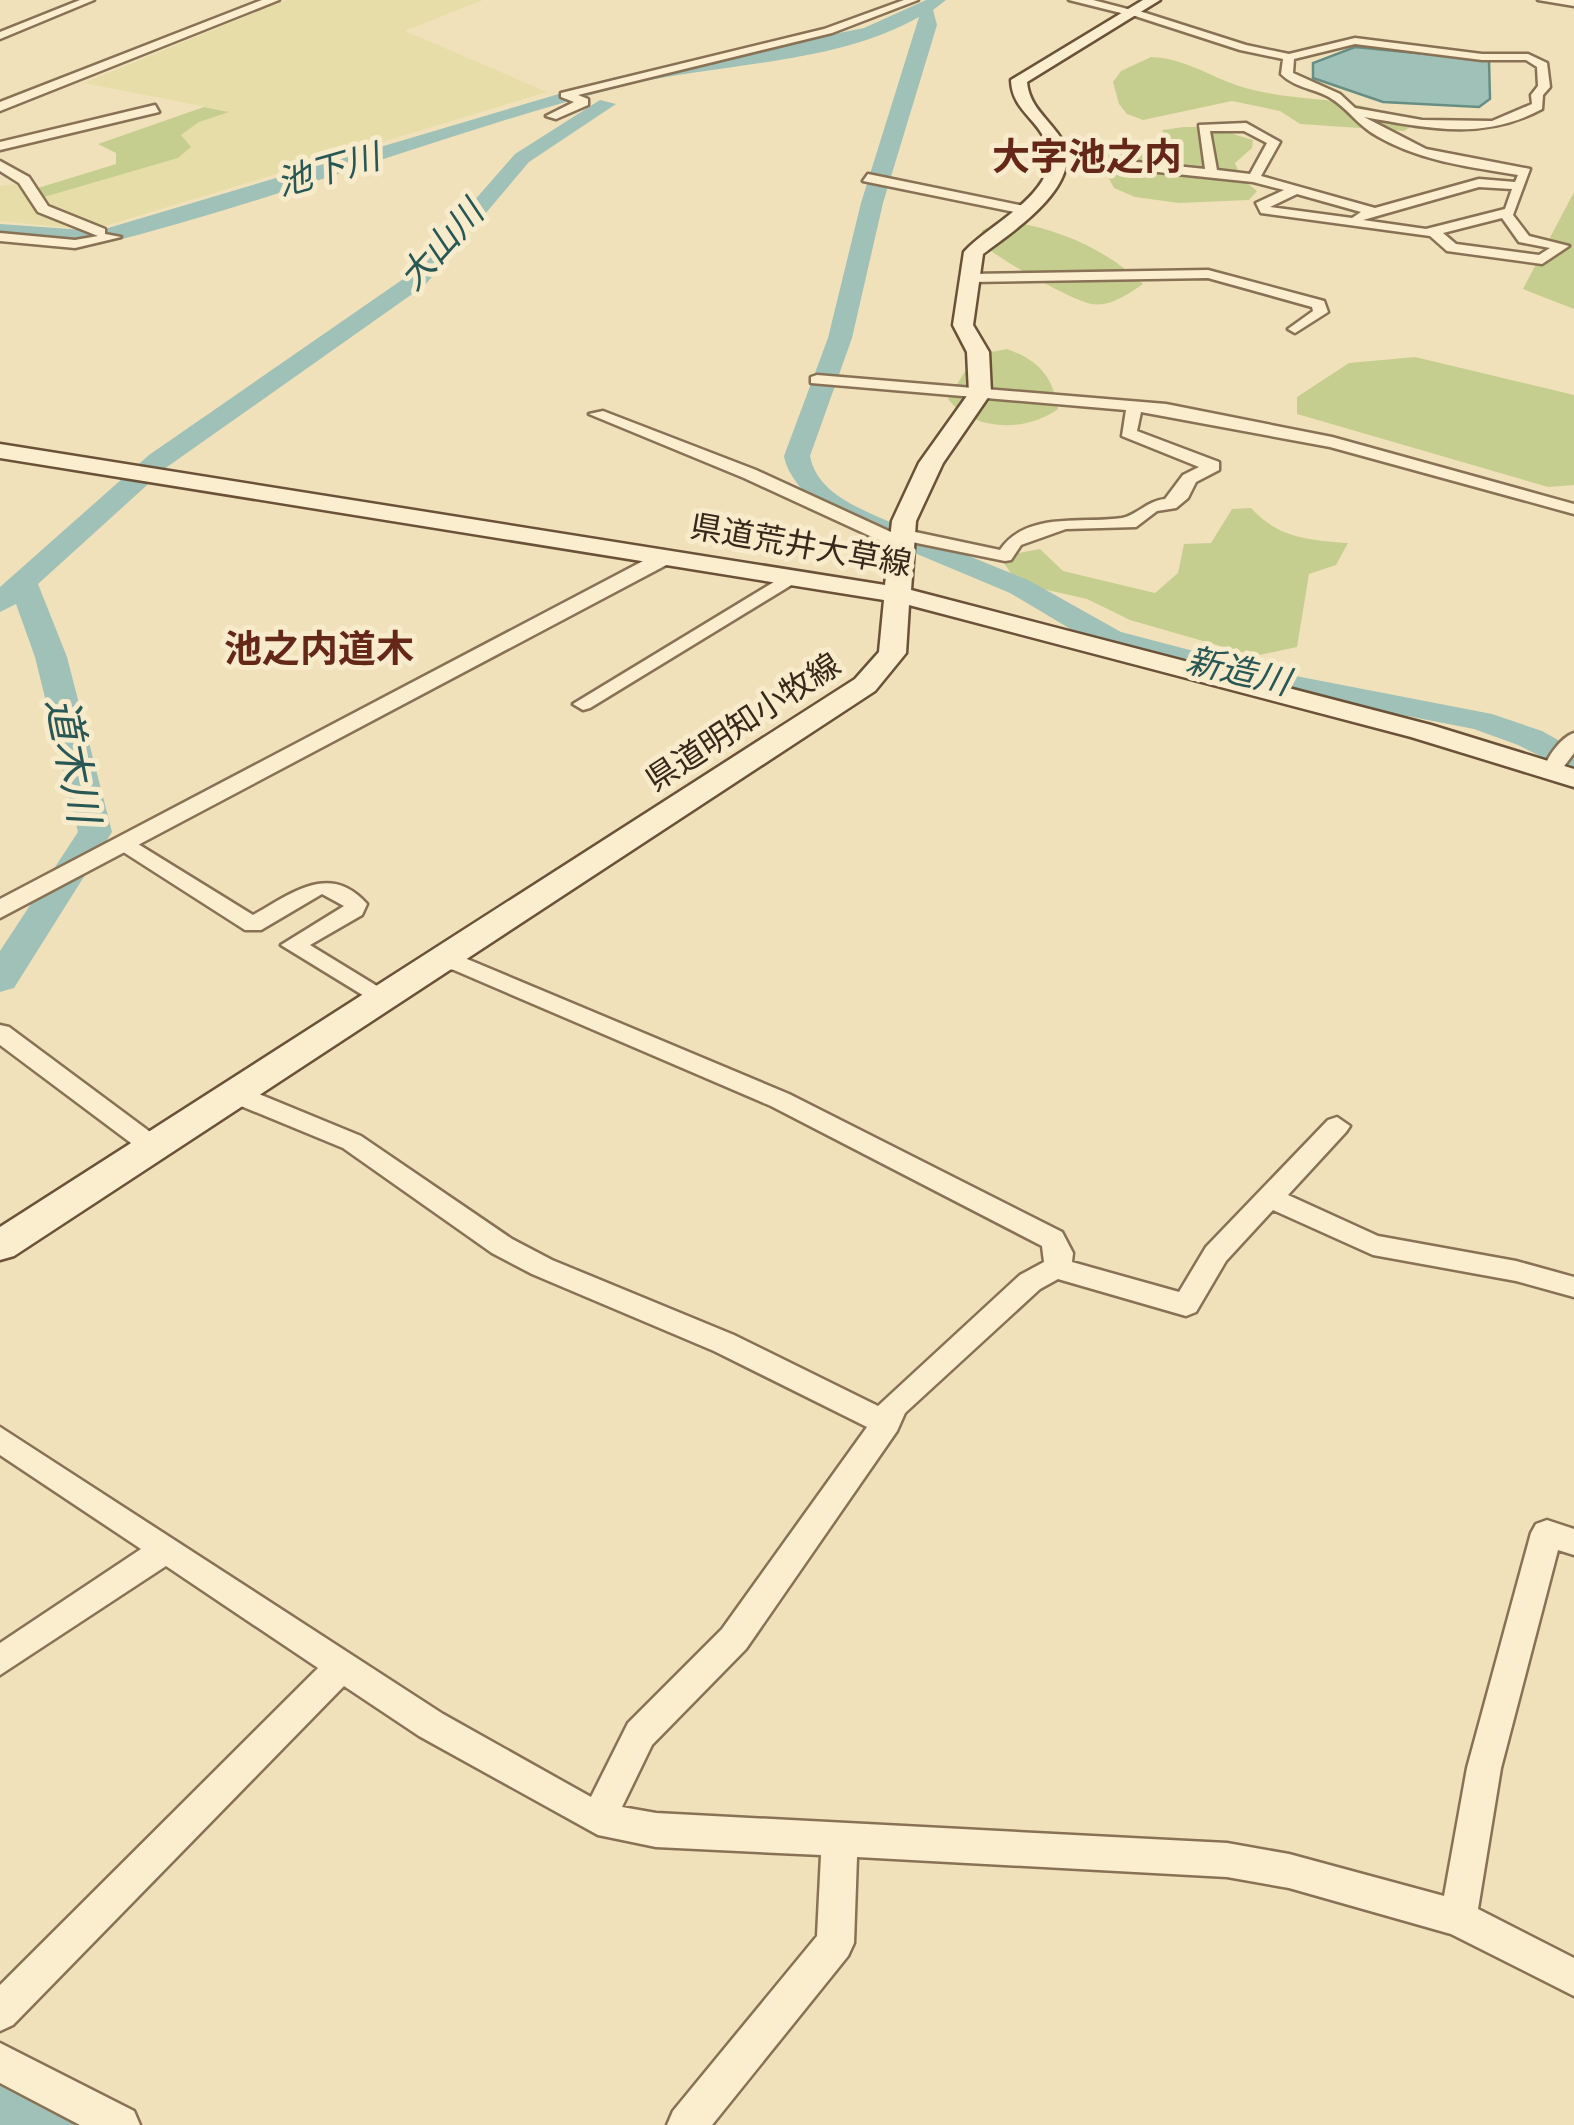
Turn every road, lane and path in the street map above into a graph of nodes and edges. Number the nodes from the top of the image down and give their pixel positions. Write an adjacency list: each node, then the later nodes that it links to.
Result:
1 (90, 0): 9 (street)
2 (273, 0): 12 (street)
3 (913, 0): 17 (street)
4 (1075, 0): 7 (street)
5 (1543, 0): 6 (street)
6 (1574, 3)
7 (1143, 6): 11 (street); 19 (main road)
8 (15, 15): 9 (street)
9 (46, 17): 10 (street)
10 (0, 36)
11 (1289, 57): 16 (street); 16 (street)
12 (82, 76): 13 (street); 14 (street)
13 (16, 82)
14 (0, 107)
15 (155, 109): 18 (street)
16 (1352, 111): 24 (street)
17 (552, 116)
18 (0, 146)
19 (1057, 158): 21 (street); 26 (main road)
20 (0, 165): 30 (street)
21 (1209, 173): 23 (street); 23 (street)
22 (868, 178): 26 (street)
23 (1254, 178): 25 (street)
24 (1523, 186): 27 (street); 28 (street)
25 (1295, 190): 27 (street); 29 (street)
26 (1028, 210): 34 (main road)
27 (1374, 212): 29 (street)
28 (1506, 215): 31 (street); 31 (street)
29 (1342, 221): 31 (street)
30 (0, 228)
31 (1435, 233)
32 (0, 237): 33 (street)
33 (114, 237)
34 (971, 278): 35 (street); 37 (main road)
35 (1295, 329)
36 (818, 380): 37 (street)
37 (980, 393): 38 (street); 42 (main road, 県道明知小牧線)
38 (1134, 406): 41 (street); 42 (street)
39 (597, 414): 42 (street)
40 (0, 451): 43 (main road, 県道荒井大草線)
41 (1574, 508)
42 (901, 539): 45 (main road, 県道明知小牧線)
43 (664, 557): 44 (main road, 県道荒井大草線); 48 (street)
44 (792, 578): 45 (main road, 県道荒井大草線); 46 (street)
45 (900, 595): 47 (main road, 県道荒井大草線); 50 (main road, 県道明知小牧線)
46 (583, 704)
47 (1563, 761)
48 (114, 849): 49 (street); 51 (street)
49 (0, 910)
50 (441, 961): 51 (main road, 県道明知小牧線); 58 (street)
51 (383, 998): 53 (main road, 県道明知小牧線)
52 (0, 1033): 55 (street)
53 (233, 1094): 55 (main road, 県道明知小牧線); 60 (street)
54 (1337, 1126): 56 (street)
55 (152, 1146): 57 (main road, 県道明知小牧線)
56 (1270, 1198): 58 (street); 59 (street)
57 (0, 1246)
58 (1057, 1266): 60 (street)
59 (1574, 1288)
60 (886, 1423): 66 (street)
61 (0, 1439): 63 (street)
62 (1574, 1542): 68 (street)
63 (164, 1550): 64 (street); 65 (street)
64 (0, 1660)
65 (341, 1667): 66 (street); 70 (street)
66 (598, 1820): 67 (street)
67 (840, 1841): 68 (street); 73 (street)
68 (1458, 1918): 69 (street)
69 (1574, 1978)
70 (0, 2012)
71 (0, 2062): 72 (street)
72 (120, 2125)
73 (688, 2125)

